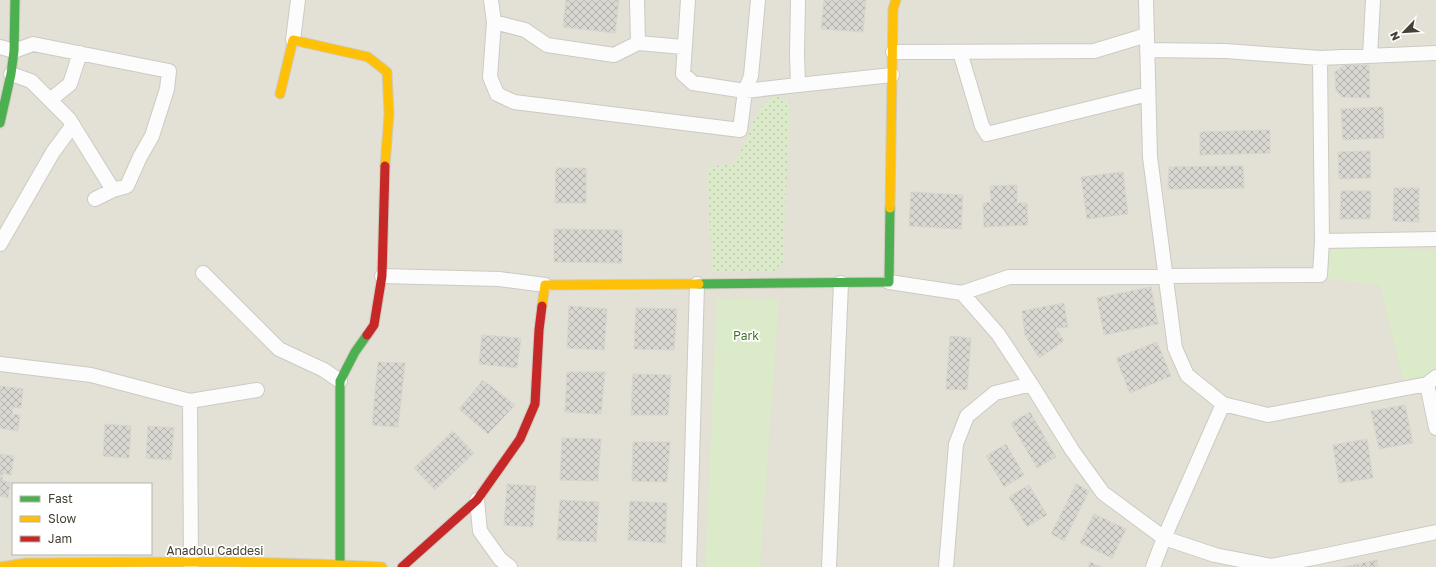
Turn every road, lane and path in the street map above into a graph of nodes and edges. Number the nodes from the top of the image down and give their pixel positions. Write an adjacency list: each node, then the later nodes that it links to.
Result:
1 (15, 0): 18 (street)
2 (298, 0): 13 (street)
3 (491, 0): 11 (street)
4 (637, 0): 14 (street)
5 (688, 0): 16 (street)
6 (758, 0): 28 (street)
7 (798, 0): 27 (street)
8 (896, 0): 19 (street)
9 (1146, 0): 12 (street)
10 (1373, 0): 23 (street)
11 (494, 22): 14 (street); 28 (street)
12 (1147, 35): 17 (street); 20 (street)
13 (293, 40): 29 (street); 41 (street)
14 (638, 43): 16 (street)
15 (0, 47): 18 (street)
16 (683, 47): 28 (street)
17 (1147, 50): 24 (street); 30 (street)
18 (14, 51): 21 (street); 25 (street)
19 (893, 52): 20 (street); 26 (street)
20 (960, 52): 30 (street)
21 (80, 53): 31 (street); 34 (street)
22 (1436, 53): 23 (street)
23 (1370, 56): 24 (street)
24 (1320, 58): 37 (street)
25 (12, 74): 31 (street); 32 (street)
26 (892, 75): 27 (street); 42 (street)
27 (798, 85): 28 (street)
28 (745, 91)
29 (280, 94)
30 (1148, 94): 40 (street)
31 (50, 100): 33 (street)
32 (0, 123)
33 (73, 125): 34 (street); 38 (street)
34 (113, 190): 35 (street)
35 (95, 199)
36 (1436, 239): 37 (street)
37 (1322, 241): 40 (street)
38 (0, 244)
39 (203, 273): 49 (street)
40 (1166, 275): 46 (street); 53 (street)
41 (382, 276): 45 (street); 49 (street)
42 (889, 282): 43 (street); 46 (street)
43 (841, 283): 44 (street); 65 (street)
44 (697, 284): 45 (street); 64 (street)
45 (545, 285): 55 (street)
46 (962, 293): 50 (street)
47 (0, 364): 52 (street)
48 (1432, 380): 53 (street); 54 (street)
49 (340, 381): 59 (street)
50 (1032, 384): 57 (street); 66 (street)
51 (257, 390): 52 (street)
52 (190, 400): 58 (street)
53 (1223, 404): 57 (street)
54 (1436, 428)
55 (477, 500): 62 (street); 63 (street)
56 (1436, 532): 57 (street)
57 (1164, 538): 67 (street)
58 (191, 564): 59 (street, Anadolu Caddesi); 60 (street, Anadolu Caddesi)
59 (340, 564): 61 (street, Anadolu Caddesi)
60 (0, 567)
61 (382, 567)
62 (402, 567)
63 (510, 567)
64 (689, 567)
65 (829, 567)
66 (946, 567)
67 (1154, 567)

